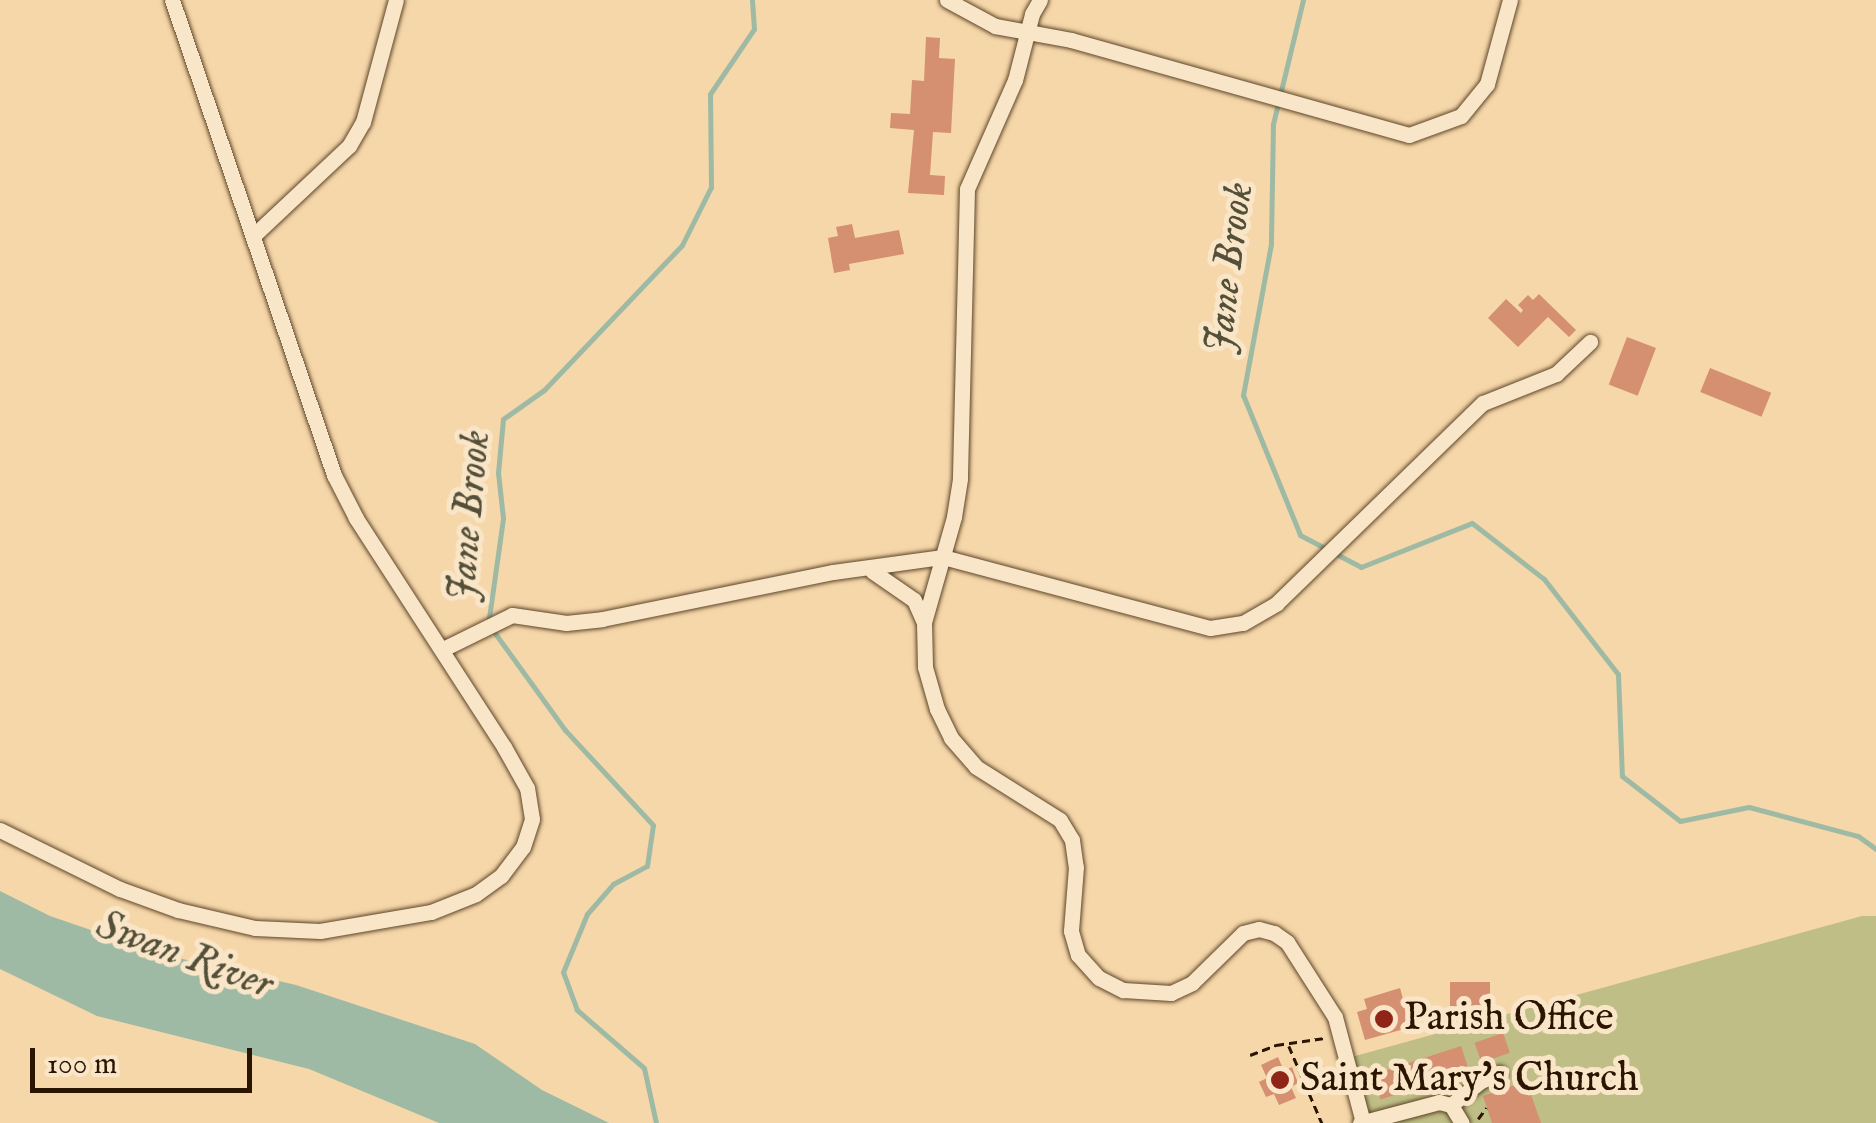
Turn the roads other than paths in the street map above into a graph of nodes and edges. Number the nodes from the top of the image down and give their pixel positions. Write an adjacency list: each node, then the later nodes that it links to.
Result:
1 (172, 0): 7 (street)
2 (396, 0): 7 (street)
3 (948, 0): 6 (street)
4 (1040, 0): 6 (street)
5 (1510, 0): 6 (street)
6 (1030, 31): 9 (street)
7 (253, 236): 12 (street)
8 (1590, 342): 9 (street)
9 (943, 558): 10 (street); 11 (street)
10 (871, 570): 11 (street); 12 (street)
11 (924, 622): 16 (street)
12 (443, 649): 13 (street)
13 (0, 830)
14 (1499, 1073): 15 (street)
15 (1451, 1106): 16 (street); 17 (street)
16 (1362, 1122)
17 (1462, 1123)

